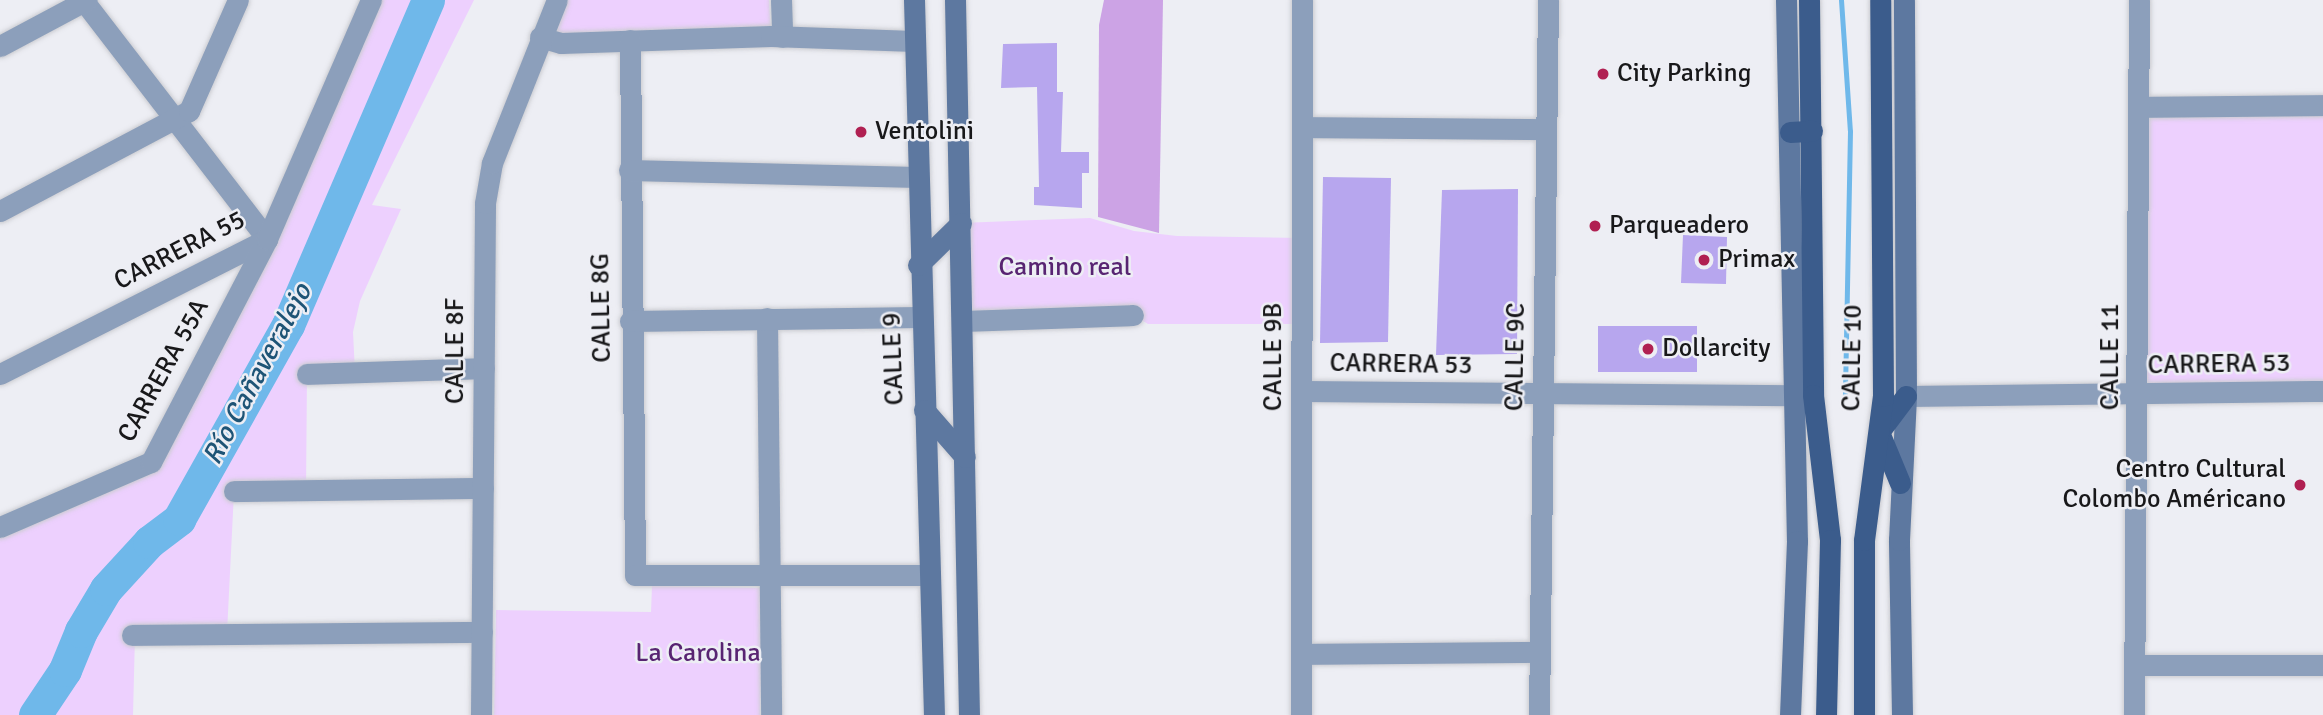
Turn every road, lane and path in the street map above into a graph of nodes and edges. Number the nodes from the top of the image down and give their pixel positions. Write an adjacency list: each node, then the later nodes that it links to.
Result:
1 (238, 0): 22 (street)
2 (371, 0): 31 (street, CARRERA 55)
3 (557, 0): 15 (street, CALLE 8F)
4 (781, 0): 16 (street)
5 (914, 0): 18 (main road, CALLE 9)
6 (955, 0): 30 (main road)
7 (1302, 0): 23 (street, CALLE 9B)
8 (1548, 0): 24 (street, CALLE 9C)
9 (1786, 0): 26 (main road, CALLE 10)
10 (1809, 0): 25 (main road, CALLE 10)
11 (1880, 0): 48 (main road, CALLE 10)
12 (1904, 0): 46 (main road, CALLE 10)
13 (2139, 0): 21 (street, CALLE 11)
14 (85, 1): 19 (street); 22 (street)
15 (540, 37): 17 (street); 38 (street, CALLE 8F)
16 (782, 37): 17 (street); 18 (street)
17 (630, 40): 27 (street, CALLE 8G)
18 (915, 41): 28 (main road, CALLE 9)
19 (0, 46)
20 (2323, 105): 21 (street)
21 (2139, 107): 45 (street, CALLE 11)
22 (176, 122): 29 (street); 31 (street)
23 (1303, 127): 24 (street); 41 (street, CALLE 9B)
24 (1545, 128): 43 (street, CALLE 9C)
25 (1812, 131): 26 (main road); 44 (main road, CALLE 10)
26 (1790, 132): 44 (main road, CALLE 10)
27 (629, 170): 28 (street); 36 (street, CALLE 8G)
28 (917, 177): 32 (main road, CALLE 9)
29 (0, 211)
30 (961, 223): 32 (main road); 37 (main road)
31 (267, 239): 39 (street, CARRERA 55); 53 (street, CARRERA 55A)
32 (918, 265): 34 (main road, CALLE 9)
33 (1133, 316): 37 (street)
34 (920, 317): 35 (street); 47 (main road, CALLE 9)
35 (767, 318): 36 (street); 55 (street)
36 (630, 321): 55 (street, CALLE 8G)
37 (963, 321): 49 (main road)
38 (484, 368): 40 (street); 51 (street, CALLE 8F)
39 (0, 374)
40 (307, 374)
41 (1302, 391): 43 (street, CARRERA 53); 59 (street, CALLE 9B)
42 (2323, 391): 45 (street, CARRERA 53)
43 (1544, 395): 44 (street, CARRERA 53); 58 (street, CALLE 9C)
44 (1803, 395): 68 (main road, CALLE 10); 69 (main road, CALLE 10)
45 (2139, 395): 46 (street, CARRERA 53); 60 (street, CALLE 11)
46 (1906, 397): 48 (main road); 50 (main road, CALLE 10)
47 (924, 410): 49 (main road); 54 (main road, CALLE 9)
48 (1880, 432): 50 (main road); 70 (main road, CALLE 10)
49 (965, 457): 65 (main road)
50 (1900, 483): 71 (main road, CALLE 10)
51 (483, 488): 52 (street); 56 (street, CALLE 8F)
52 (234, 491)
53 (0, 527)
54 (930, 575): 55 (street); 64 (main road, CALLE 9)
55 (771, 576): 63 (street)
56 (482, 632): 57 (street); 62 (street, CALLE 8F)
57 (132, 635)
58 (1540, 652): 59 (street); 67 (street, CALLE 9C)
59 (1301, 654): 66 (street, CALLE 9B)
60 (2135, 665): 61 (street); 72 (street, CALLE 11)
61 (2323, 665)
62 (481, 715)
63 (771, 715)
64 (934, 715)
65 (969, 715)
66 (1301, 715)
67 (1539, 715)
68 (1790, 715)
69 (1826, 715)
70 (1864, 715)
71 (1902, 715)
72 (2134, 715)

